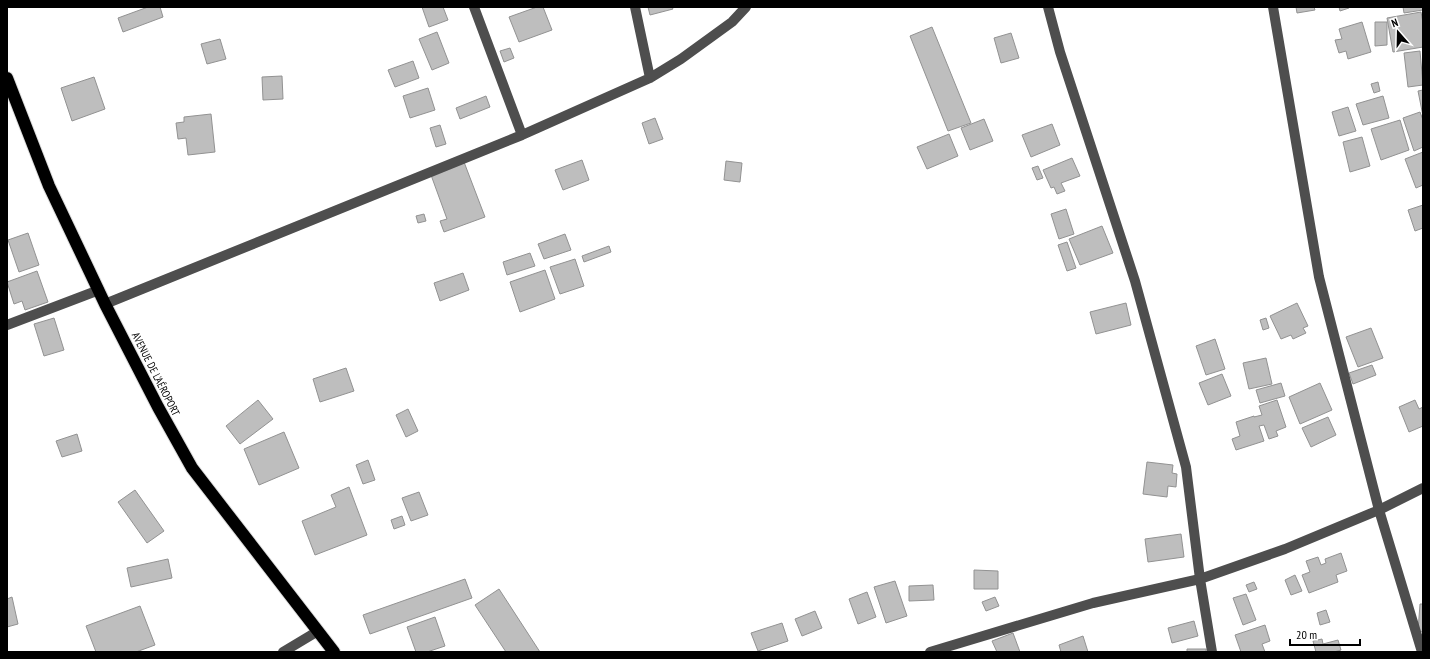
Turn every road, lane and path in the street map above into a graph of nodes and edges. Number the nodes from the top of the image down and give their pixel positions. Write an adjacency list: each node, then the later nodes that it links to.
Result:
1 (474, 7): 8 (street)
2 (635, 7): 7 (street)
3 (746, 7): 7 (street)
4 (1048, 7): 14 (street)
5 (1273, 7): 13 (street)
6 (7, 78): 9 (highway, AVENUE DE L'AÉROPORT)
7 (650, 78): 8 (street)
8 (522, 135): 10 (street)
9 (99, 290): 10 (highway, AVENUE DE L'AÉROPORT); 11 (street)
10 (105, 304): 15 (highway, AVENUE DE L'AÉROPORT)
11 (7, 325)
12 (1423, 488): 13 (street)
13 (1379, 510): 14 (street); 20 (street)
14 (1200, 579): 18 (street); 19 (street)
15 (318, 631): 16 (street); 17 (highway, AVENUE DE L'AÉROPORT)
16 (283, 652)
17 (334, 652)
18 (930, 652)
19 (1212, 652)
20 (1422, 652)

